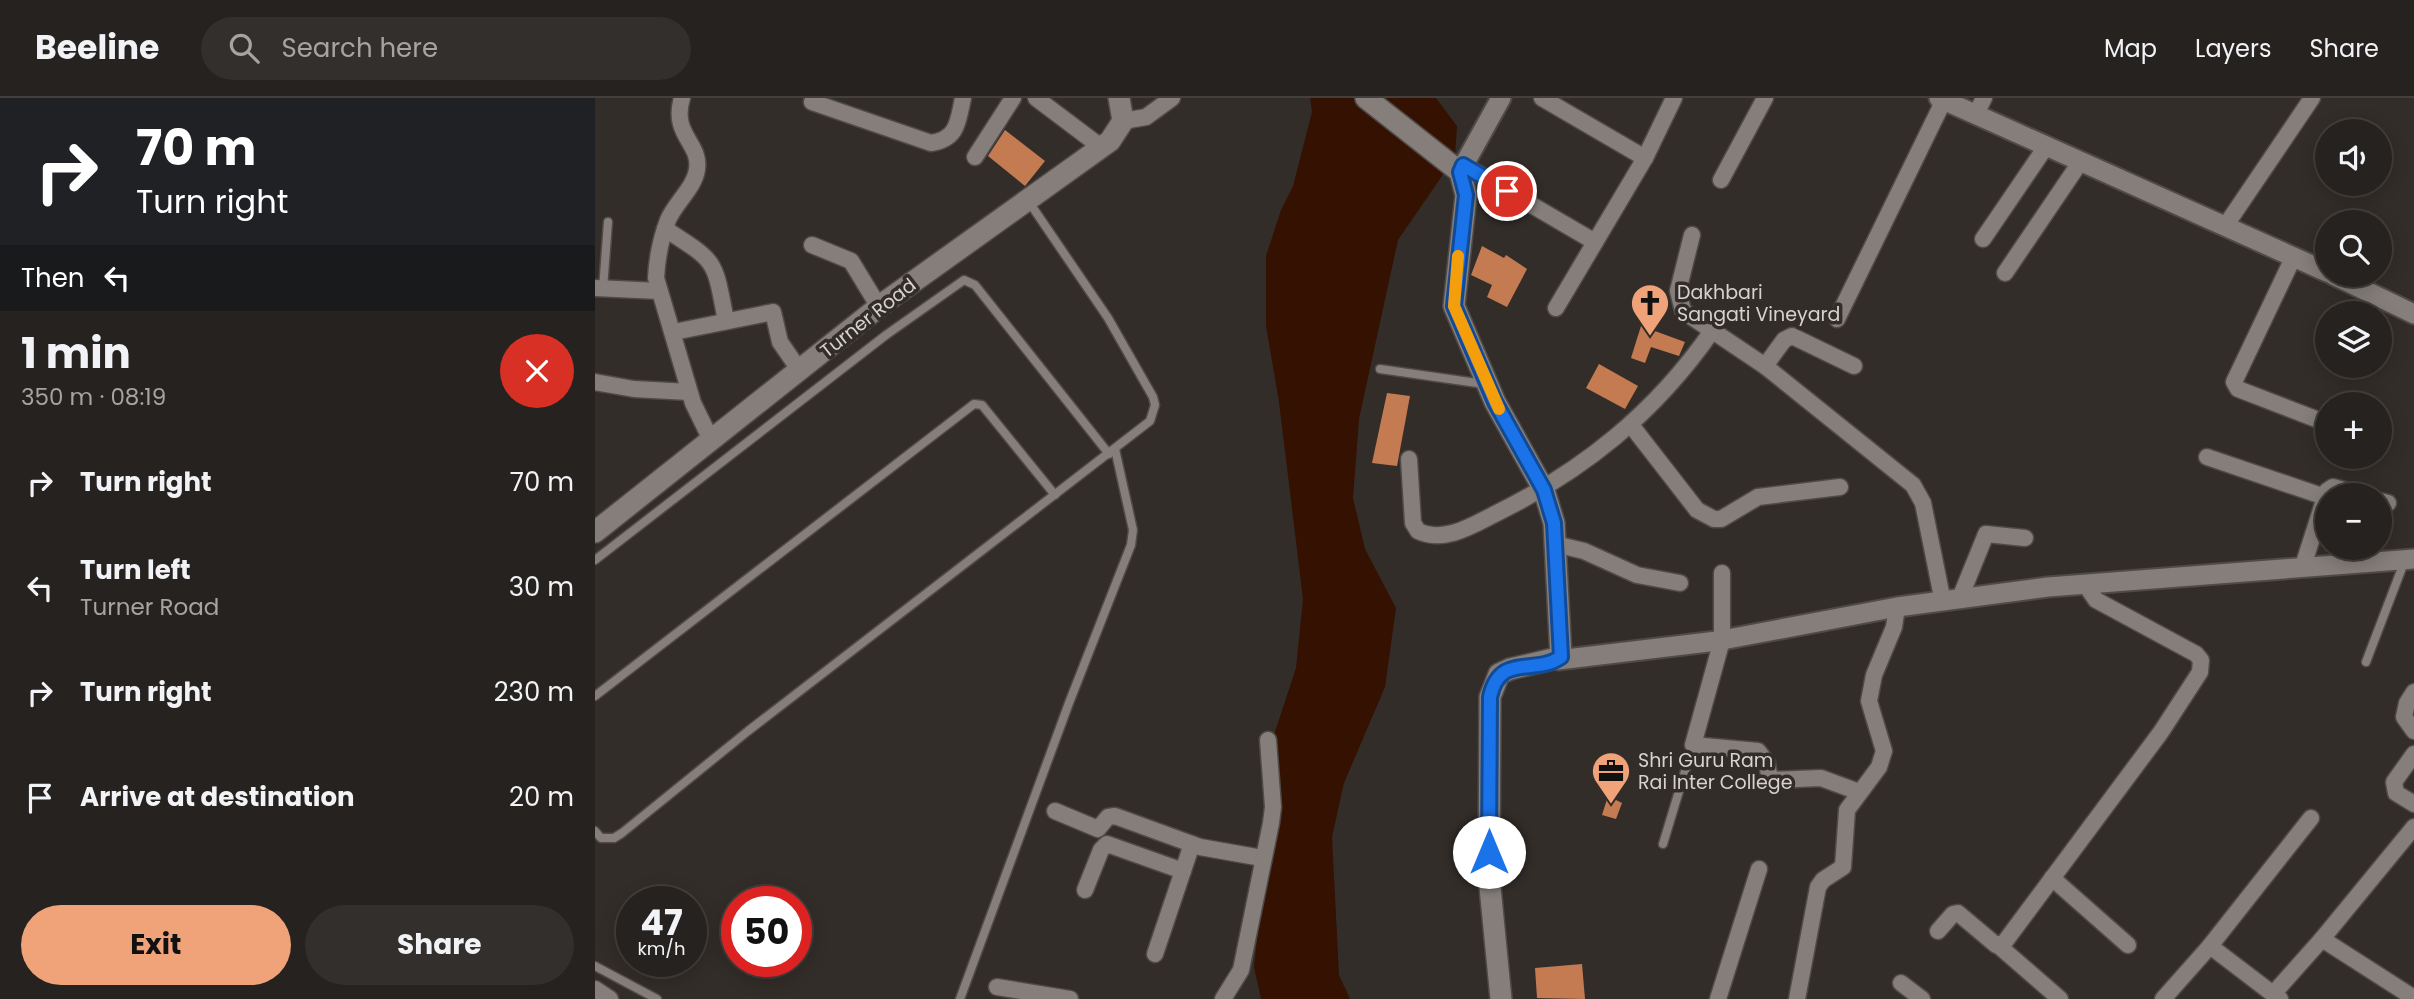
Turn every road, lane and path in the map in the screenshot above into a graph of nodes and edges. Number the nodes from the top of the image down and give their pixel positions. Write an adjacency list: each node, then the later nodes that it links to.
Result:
1 (683, 98): 27 (street)
2 (964, 98): 14 (street)
3 (1013, 98): 19 (street)
4 (1036, 98): 18 (street)
5 (1119, 98): 16 (main road)
6 (1172, 98): 16 (street)
7 (1366, 98): 22 (main road)
8 (1500, 98): 22 (street)
9 (1542, 98): 20 (street)
10 (1674, 98): 20 (street)
11 (1765, 98): 23 (street)
12 (2312, 98): 26 (street)
13 (1941, 99): 15 (street); 41 (street)
14 (812, 102)
15 (1980, 106): 17 (street)
16 (1123, 121): 18 (main road, Turner Road)
17 (2047, 145): 21 (street); 29 (street)
18 (1101, 147): 24 (main road, Turner Road)
19 (975, 157)
20 (1645, 158): 30 (street)
21 (2081, 161): 26 (street); 34 (street)
22 (1460, 168): 30 (street); 50 (main road)
23 (1721, 180)
24 (1027, 200): 38 (main road, Turner Road); 55 (lane)
25 (608, 222): 36 (lane)
26 (2226, 225): 32 (street)
27 (665, 229): 37 (street); 42 (street)
28 (1692, 234): 43 (street)
29 (1983, 239)
30 (1595, 242): 39 (street)
31 (812, 245): 38 (street)
32 (2294, 256): 33 (street); 52 (street)
33 (2315, 266)
34 (2005, 273)
35 (2358, 287): 40 (street)
36 (599, 288): 37 (street)
37 (659, 292): 44 (street)
38 (879, 307): 48 (main road, Turner Road)
39 (1556, 308)
40 (2414, 314)
41 (1837, 319)
42 (726, 321): 44 (street); 48 (street)
43 (1712, 331): 45 (street); 53 (street)
44 (674, 332): 51 (street)
45 (1765, 366): 46 (street); 72 (street)
46 (1854, 366)
47 (1380, 369): 50 (lane)
48 (800, 371): 54 (main road, Turner Road)
49 (595, 382): 51 (street)
50 (1487, 385): 59 (main road)
51 (689, 392): 54 (street)
52 (2315, 419)
53 (1631, 425): 58 (street); 59 (street)
54 (712, 442): 63 (main road, Turner Road)
55 (1112, 451): 61 (lane); 66 (lane); 109 (lane)
56 (2207, 457): 60 (street)
57 (1409, 459): 59 (street)
58 (1839, 487)
59 (1544, 490): 65 (main road)
60 (2315, 494)
61 (1055, 495): 78 (lane); 87 (lane)
62 (2315, 528): 68 (street)
63 (595, 532)
64 (2025, 538): 72 (street)
65 (1555, 544): 70 (street); 75 (main road)
66 (595, 560)
67 (2409, 560): 68 (street); 76 (lane)
68 (2303, 566): 71 (street)
69 (1722, 573): 74 (street)
70 (1680, 583)
71 (2085, 584): 72 (street); 94 (street)
72 (1952, 600): 73 (street)
73 (1896, 607): 74 (street); 83 (street)
74 (1722, 640): 75 (street); 81 (street)
75 (1558, 660): 112 (main road)
76 (2365, 662)
77 (2414, 692): 79 (street)
78 (595, 696)
79 (2414, 731)
80 (1268, 740): 91 (street)
81 (1693, 745): 83 (street); 90 (lane)
82 (2414, 754): 84 (street)
83 (1859, 792): 114 (street)
84 (2414, 804)
85 (1055, 811): 89 (street)
86 (2311, 818): 100 (street)
87 (595, 831)
88 (2413, 832): 97 (street)
89 (1192, 844): 91 (street); 93 (street)
90 (1663, 844)
91 (1262, 858): 111 (street)
92 (1759, 869): 113 (street)
93 (1183, 871): 95 (street); 101 (street)
94 (2052, 878): 98 (street); 99 (street)
95 (1085, 890)
96 (1938, 931): 99 (street)
97 (2322, 939): 106 (street); 118 (street)
98 (2128, 945)
99 (1999, 946): 116 (street)
100 (2210, 946): 106 (street); 117 (street)
101 (1155, 954)
102 (595, 966): 108 (lane)
103 (1901, 983): 115 (street)
104 (997, 987): 110 (street)
105 (595, 989): 107 (street)
106 (2277, 997)
107 (610, 999)
108 (657, 999)
109 (960, 999)
110 (1070, 999)
111 (1223, 999)
112 (1501, 999)
113 (1719, 999)
114 (1797, 999)
115 (1922, 999)
116 (2060, 999)
117 (2163, 999)
118 (2414, 999)

